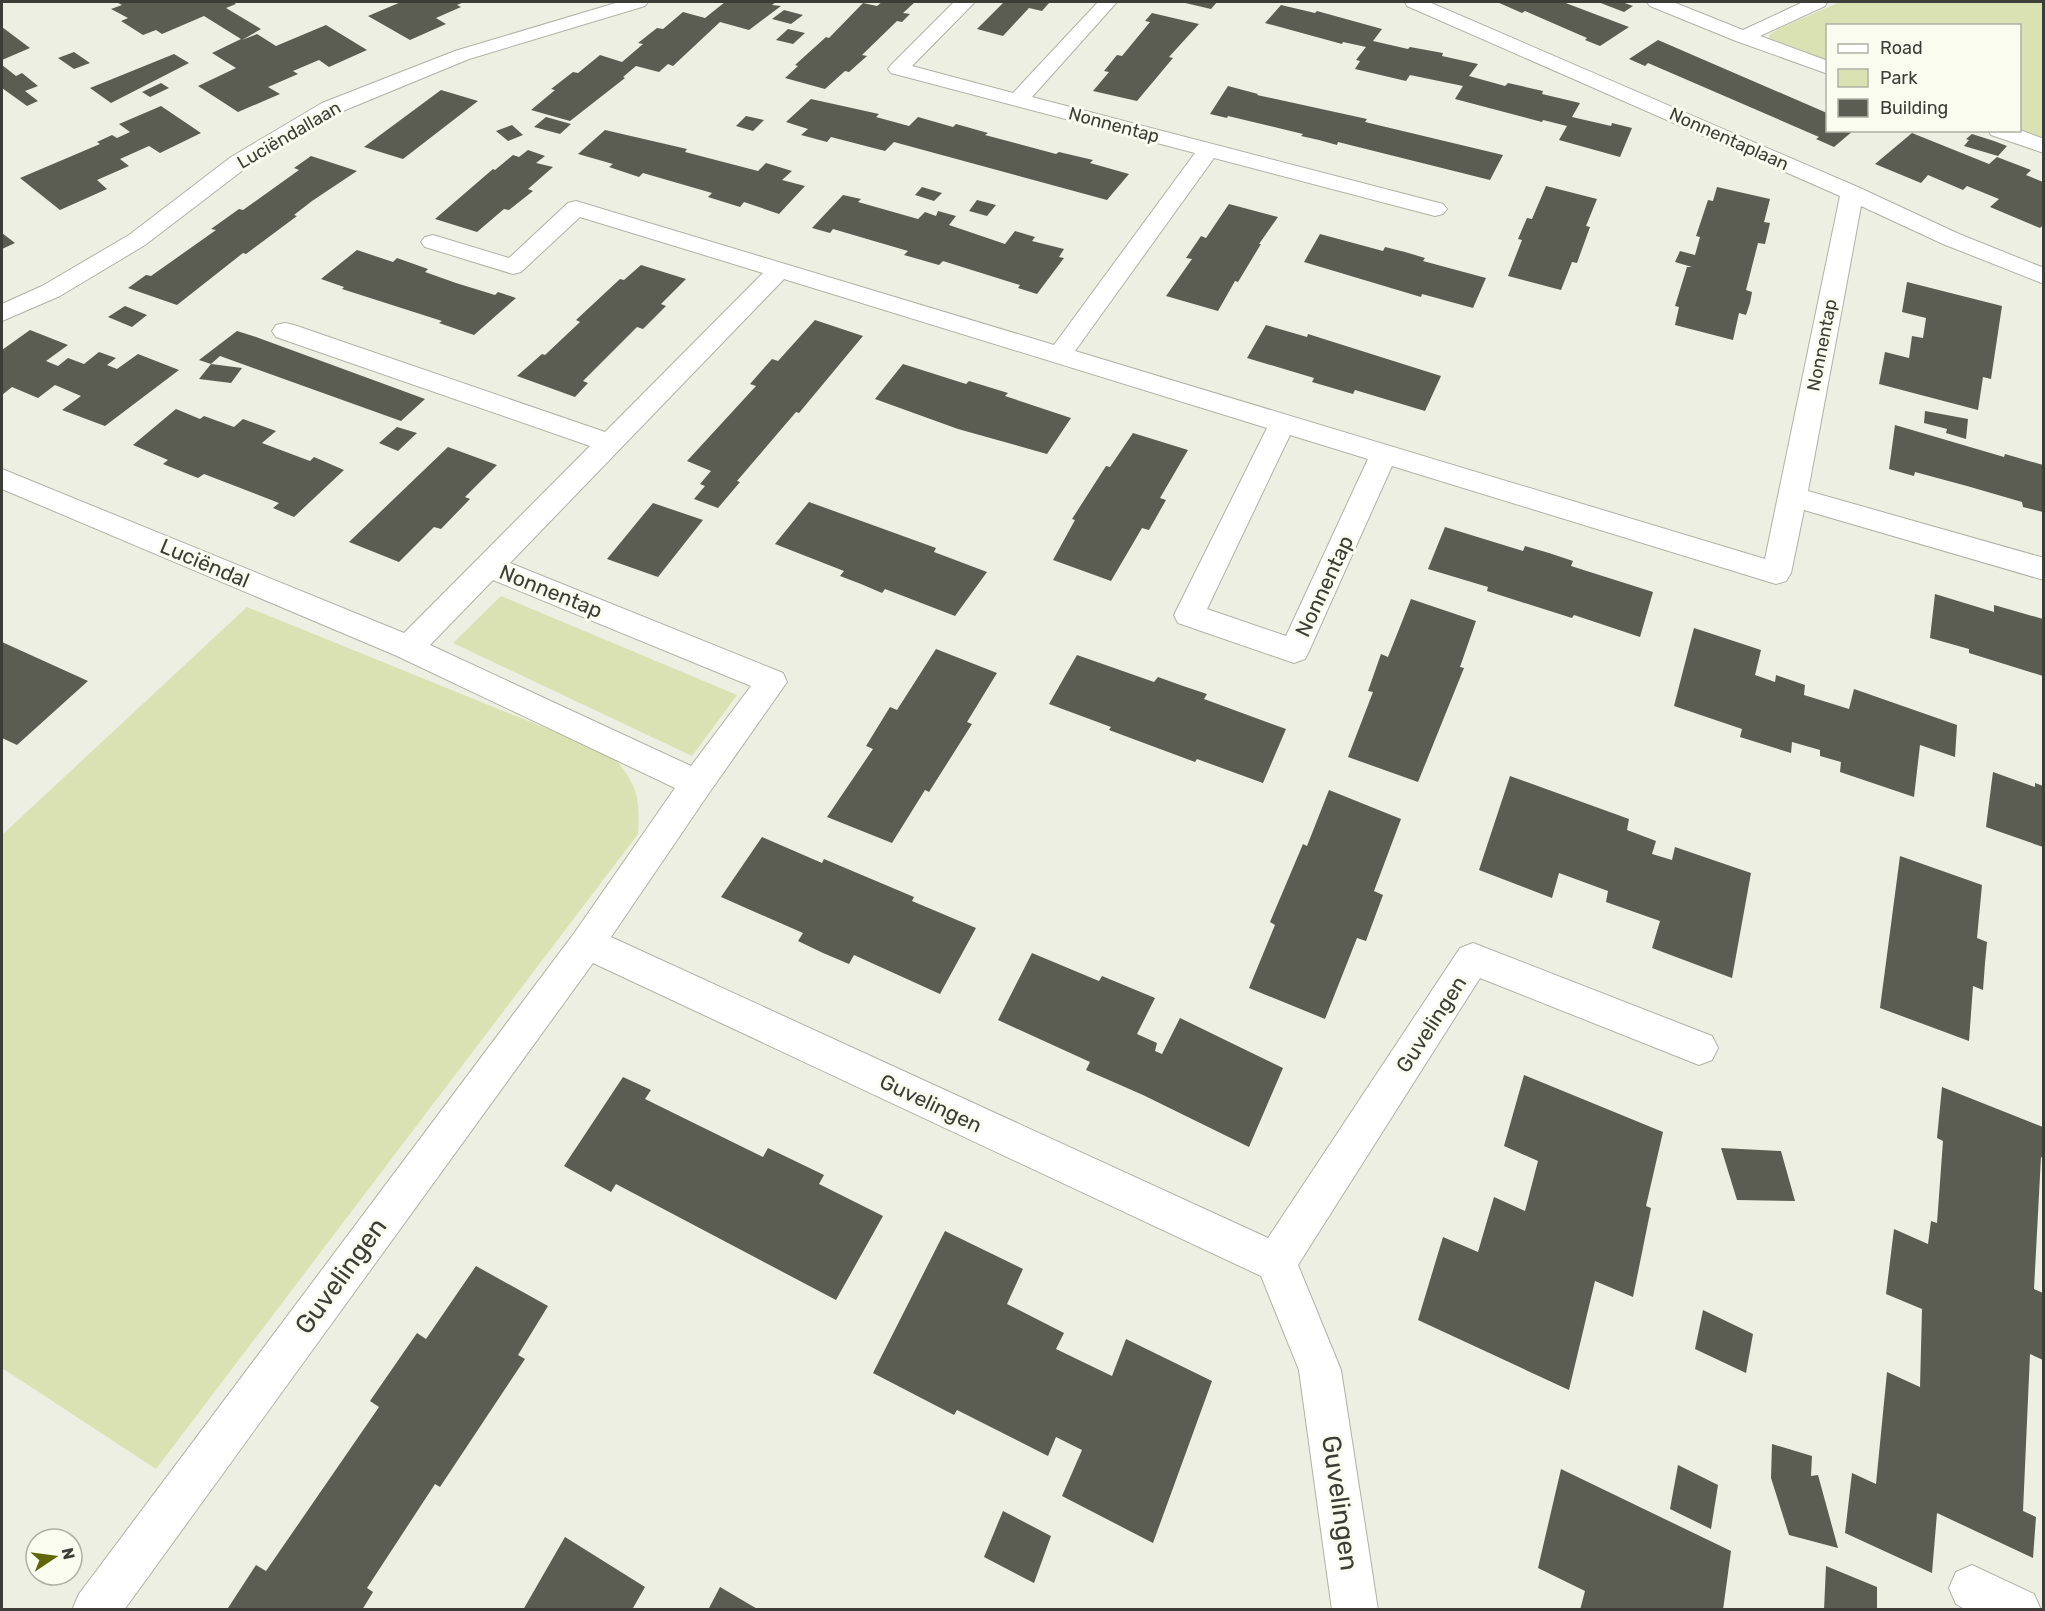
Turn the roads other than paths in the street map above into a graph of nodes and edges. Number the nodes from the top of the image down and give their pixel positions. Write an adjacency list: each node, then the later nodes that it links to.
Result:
1 (638, 2): 18 (street, Luciëndallaan)
2 (1108, 2): 9 (street)
3 (1414, 2): 13 (street, Nonnentaplaan)
4 (1657, 2): 7 (street)
5 (1818, 2): 7 (street)
6 (964, 3): 9 (street, Nonnentap)
7 (1743, 37): 8 (street)
8 (1826, 68)
9 (1018, 100): 12 (street, Nonnentap)
10 (2004, 132): 11 (street)
11 (2043, 147)
12 (1209, 150): 14 (street, Nonnentap); 20 (street)
13 (1852, 193): 17 (street, Nonnentaplaan); 25 (street, Nonnentap)
14 (1436, 209)
15 (433, 242): 16 (street, Nonnentap)
16 (780, 270): 20 (street, Nonnentap); 22 (street, Nonnentap)
17 (2043, 277)
18 (2, 313)
19 (285, 331): 22 (street)
20 (1060, 354): 21 (street, Nonnentap)
21 (1283, 422): 23 (street, Nonnentap); 23 (street, Nonnentap)
22 (609, 443): 26 (street, Nonnentap)
23 (1384, 454): 25 (street, Nonnentap)
24 (2, 478): 28 (street, Luciëndal)
25 (1793, 497): 27 (street)
26 (489, 566): 28 (street); 29 (street, Nonnentap)
27 (2043, 569)
28 (408, 648): 30 (street, Luciëndal)
29 (772, 682): 30 (street, Guvelingen)
30 (697, 783): 31 (street, Guvelingen)
31 (587, 943): 33 (street, Guvelingen); 35 (street, Guvelingen)
32 (1699, 1048): 33 (street, Guvelingen)
33 (1276, 1262): 36 (street, Guvelingen)
34 (1972, 1588): 37 (street)
35 (95, 1610)
36 (1355, 1610)
37 (2018, 1610)

